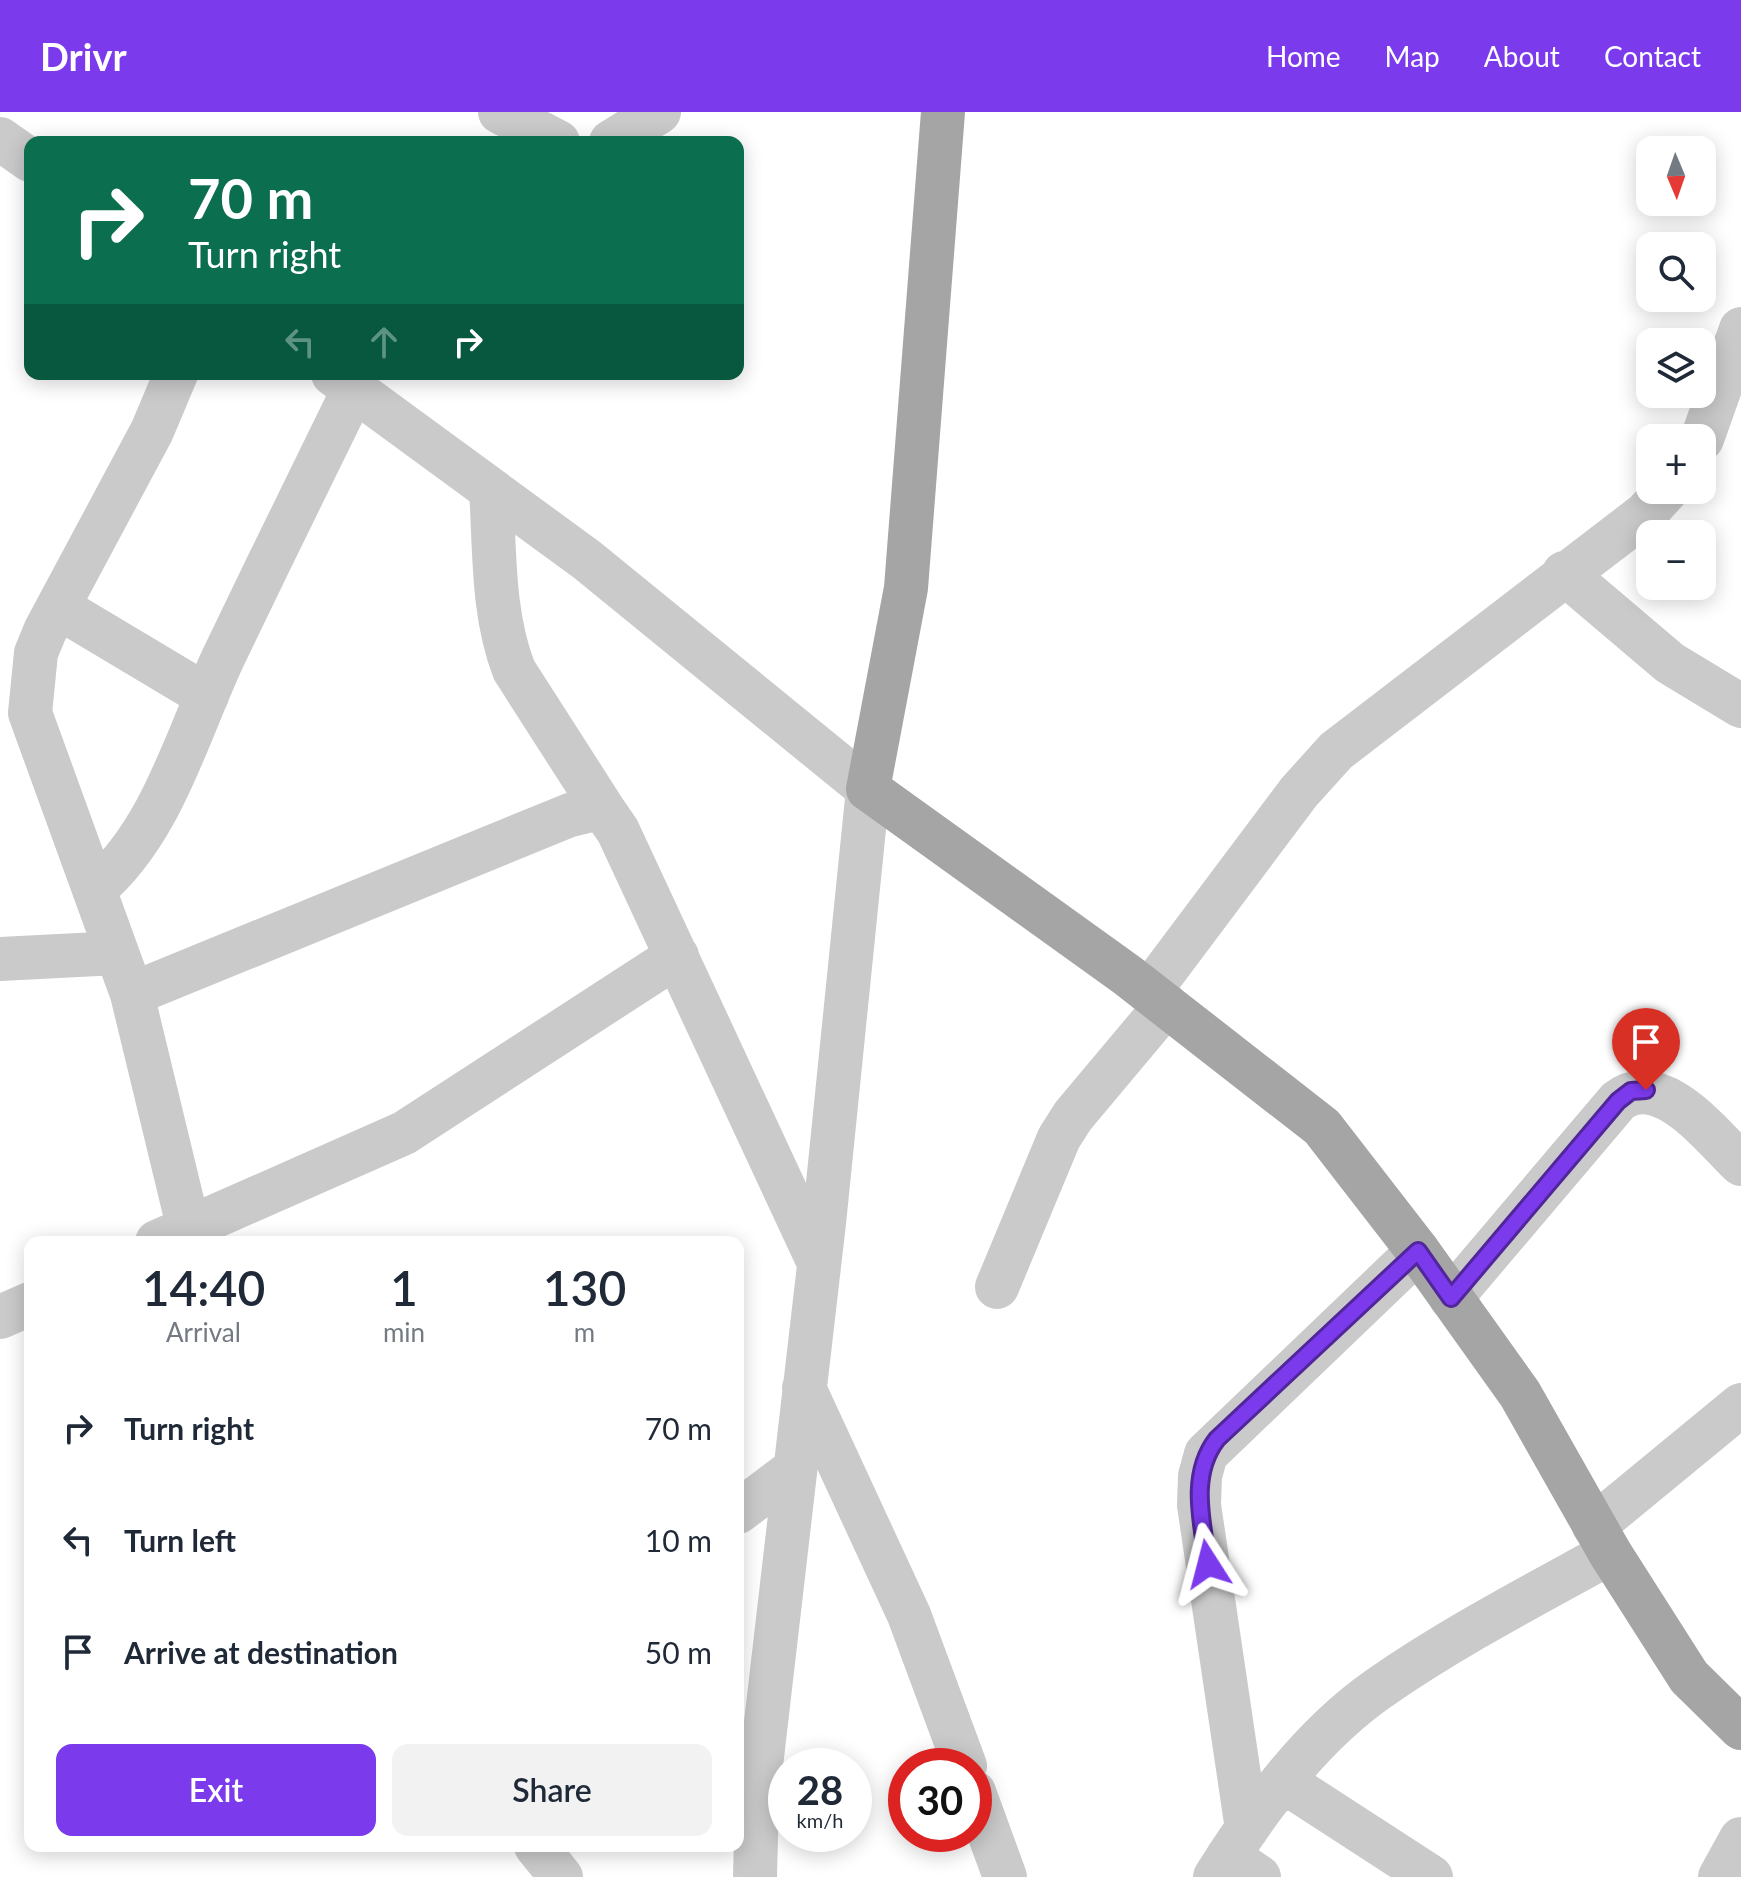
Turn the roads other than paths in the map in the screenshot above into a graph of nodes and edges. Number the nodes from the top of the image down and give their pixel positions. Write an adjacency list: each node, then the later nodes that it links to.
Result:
1 (500, 112): 4 (street)
2 (659, 112): 5 (street)
3 (943, 112): 20 (main road)
4 (546, 136)
5 (621, 136)
6 (0, 139): 7 (street)
7 (24, 156)
8 (1741, 329): 11 (street)
9 (173, 380): 15 (street)
10 (343, 382): 12 (street); 17 (street)
11 (1707, 424)
12 (491, 490): 20 (street); 21 (street)
13 (1654, 504): 14 (street)
14 (1564, 573): 18 (street); 27 (street)
15 (58, 607): 16 (street); 17 (street)
16 (30, 690): 19 (street); 22 (street)
17 (207, 696): 22 (street)
18 (1741, 706)
19 (0, 724)
20 (868, 789): 27 (main road); 32 (street)
21 (605, 812): 24 (street); 26 (street)
22 (94, 890): 23 (street)
23 (117, 953): 25 (street); 26 (street)
24 (677, 956): 30 (street); 32 (street)
25 (0, 959)
26 (132, 994): 29 (street)
27 (1158, 999): 31 (main road); 33 (street)
28 (1741, 1164): 34 (street)
29 (178, 1236)
30 (180, 1236)
31 (1418, 1251): 34 (main road); 48 (street)
32 (819, 1263): 37 (street)
33 (997, 1287)
34 (1451, 1298): 41 (main road)
35 (24, 1307): 36 (street)
36 (0, 1317)
37 (804, 1388): 39 (street); 43 (street)
38 (1741, 1405): 41 (street)
39 (795, 1469): 40 (street); 50 (street)
40 (744, 1507)
41 (1602, 1539): 42 (main road); 44 (street)
42 (1741, 1728)
43 (958, 1748)
44 (1283, 1781): 48 (street); 52 (street)
45 (1741, 1839): 53 (street)
46 (992, 1841): 51 (street)
47 (541, 1852): 49 (street)
48 (1237, 1860)
49 (561, 1877)
50 (755, 1877)
51 (1005, 1877)
52 (1431, 1877)
53 (1720, 1877)

